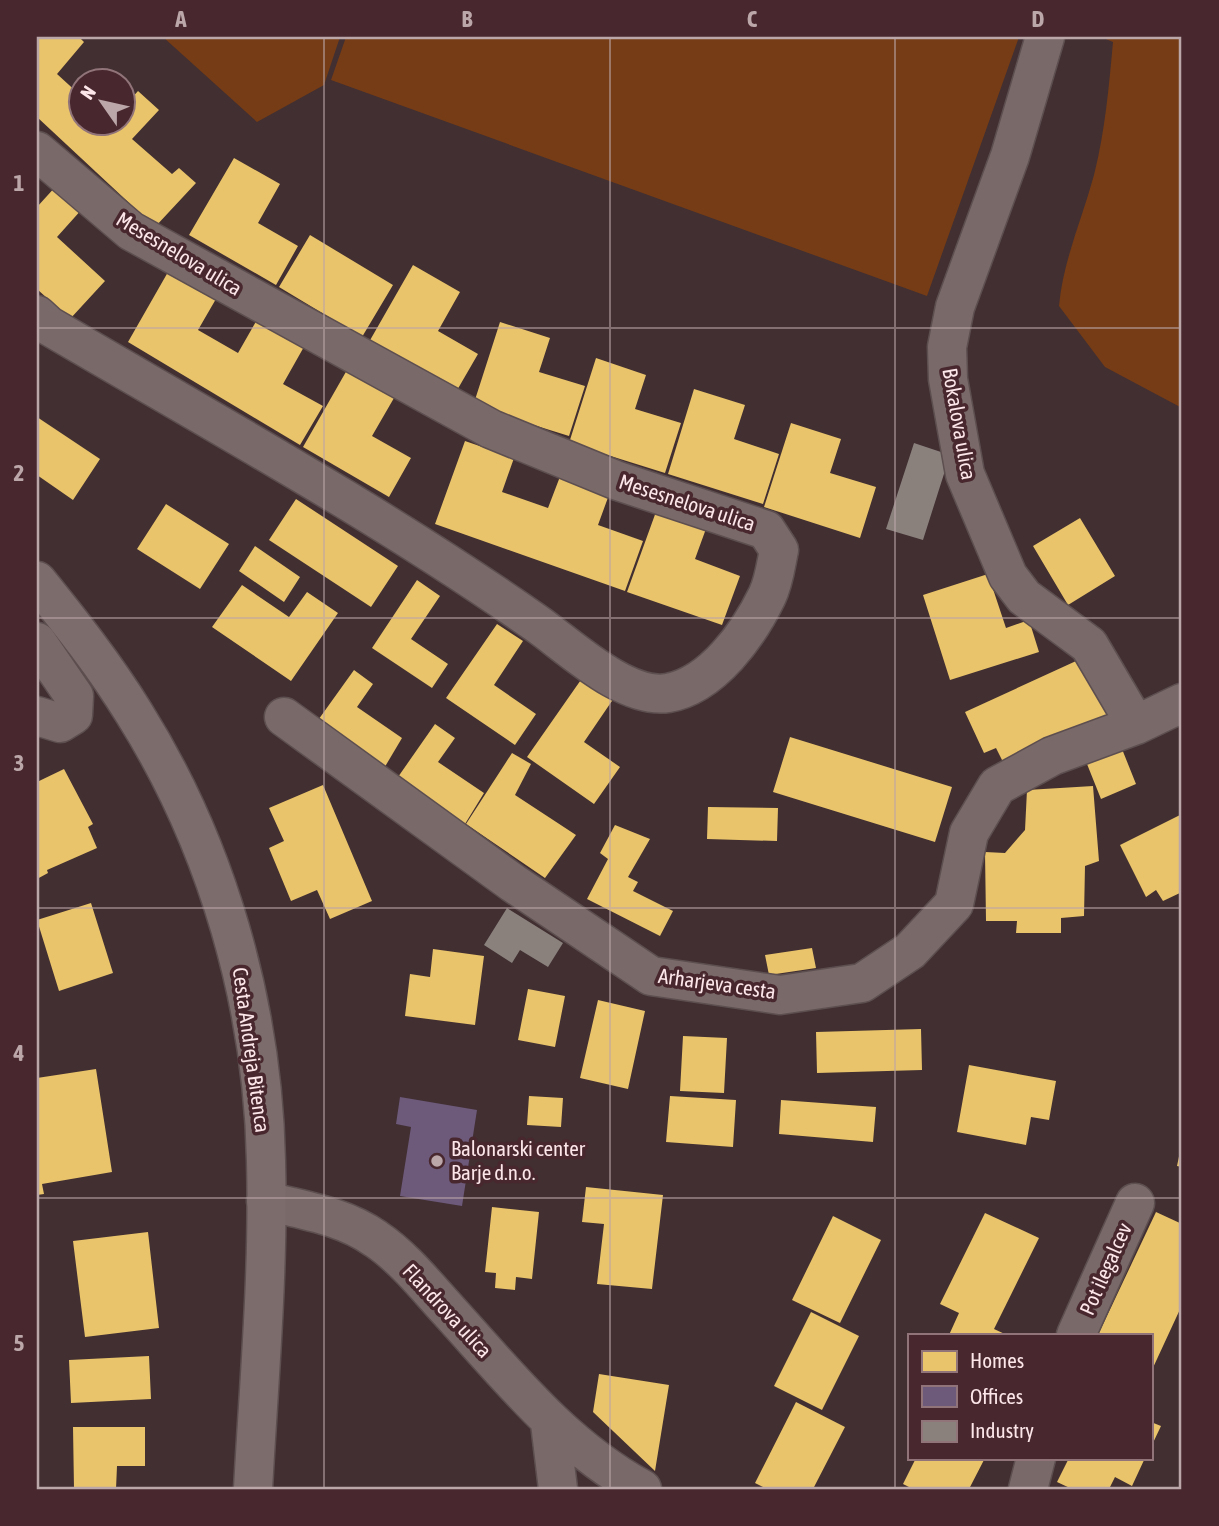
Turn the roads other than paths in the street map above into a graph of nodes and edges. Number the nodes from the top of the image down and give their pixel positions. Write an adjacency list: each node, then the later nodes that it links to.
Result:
1 (1045, 37): 9 (street, Bokalova ulica)
2 (37, 151): 3 (street, Mesesnelova ulica)
3 (37, 315)
4 (37, 580): 10 (street, Cesta Andreja Bitenca)
5 (37, 642): 7 (street)
6 (1182, 703): 9 (street, Arharjeva cesta)
7 (37, 716)
8 (284, 717): 9 (street, Arharjeva cesta)
9 (1136, 725)
10 (266, 1201): 13 (street, Flandrova ulica); 15 (street, Cesta Andreja Bitenca)
11 (1136, 1203): 12 (street, Pot ilegalcev)
12 (1076, 1334)
13 (550, 1423): 16 (street); 17 (street, Flandrova ulica)
14 (1035, 1460): 18 (street)
15 (253, 1489)
16 (558, 1489)
17 (642, 1489)
18 (1028, 1489)

